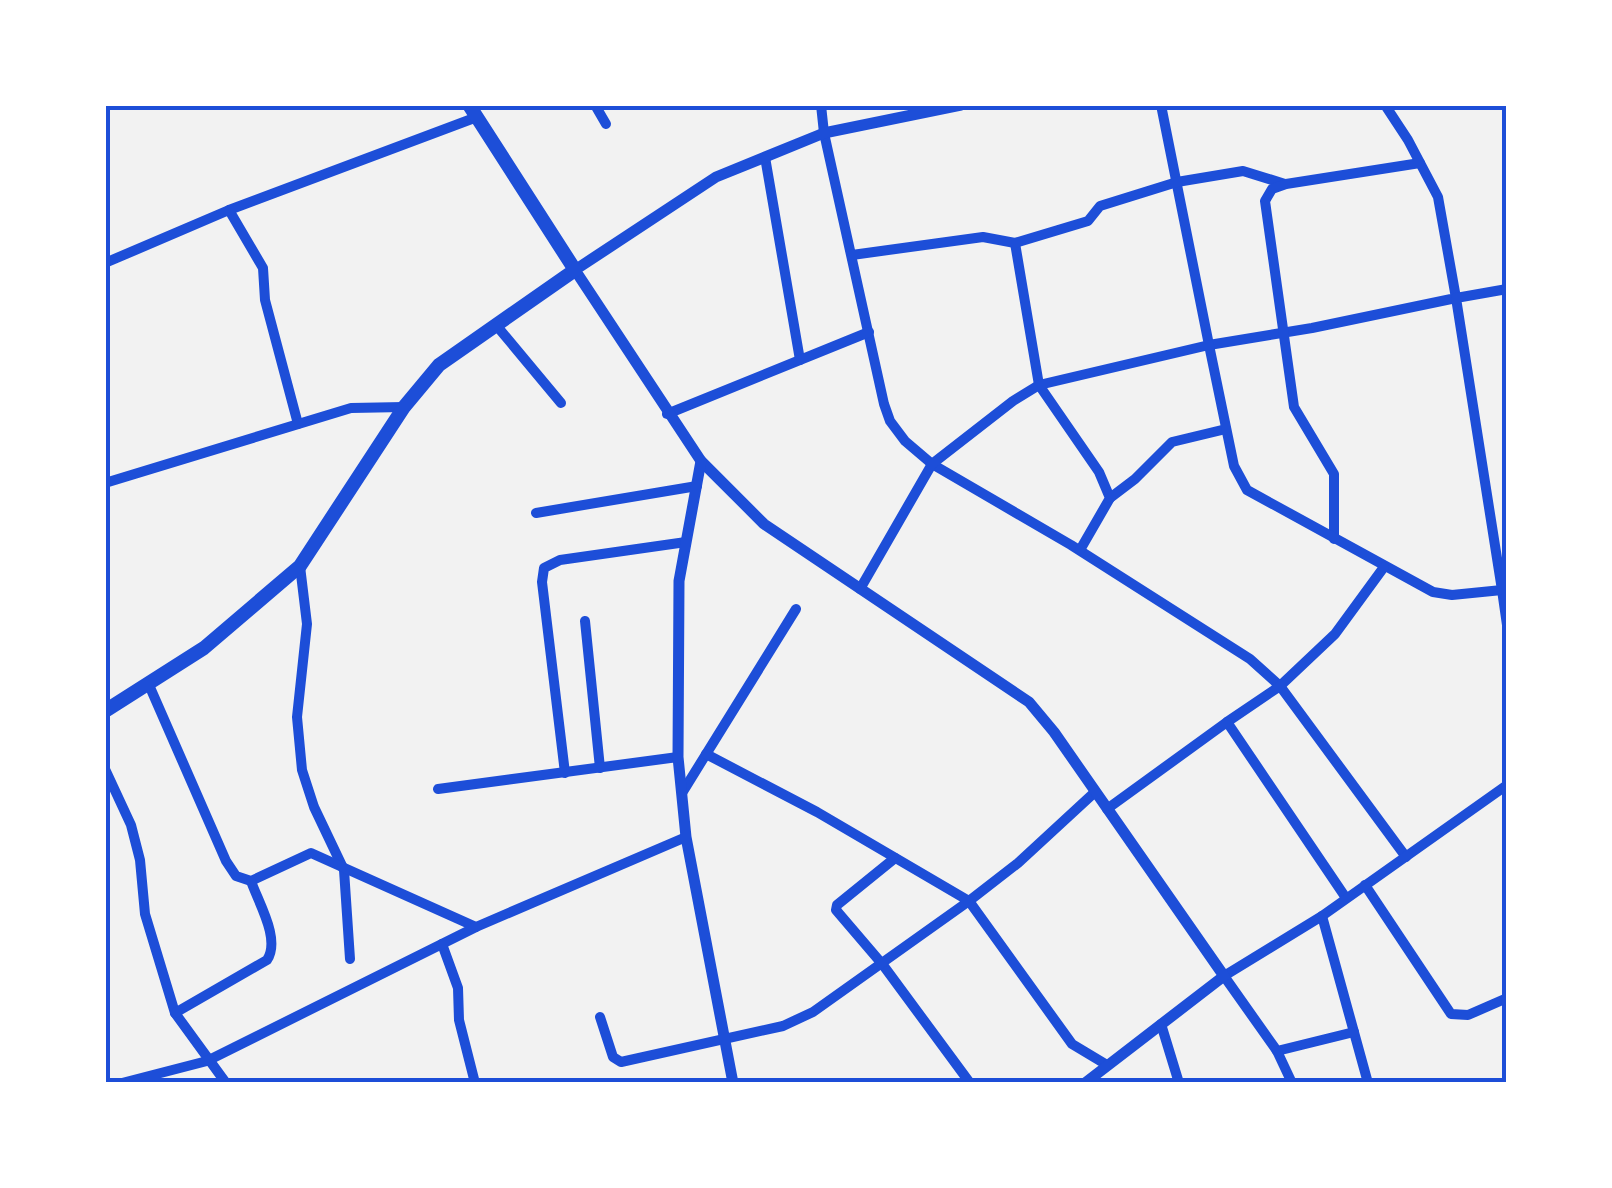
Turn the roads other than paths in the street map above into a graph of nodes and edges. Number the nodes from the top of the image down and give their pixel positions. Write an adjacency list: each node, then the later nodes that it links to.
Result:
1 (596, 105): 7 (street)
2 (821, 105): 8 (street)
3 (961, 105): 8 (street)
4 (1161, 105): 11 (street)
5 (1385, 105): 10 (street)
6 (473, 111): 13 (street); 17 (main road)
7 (606, 124)
8 (824, 133): 9 (street); 15 (street)
9 (765, 157): 17 (street); 24 (street)
10 (1420, 163): 12 (street); 19 (street)
11 (1177, 182): 12 (street); 14 (street); 23 (street)
12 (1286, 184): 22 (street)
13 (229, 210): 16 (street); 29 (street)
14 (1016, 244): 15 (street); 25 (street)
15 (852, 255): 21 (street)
16 (105, 263)
17 (575, 270): 20 (main road); 28 (street)
18 (1507, 288): 19 (street)
19 (1456, 298): 22 (street); 43 (street)
20 (496, 325): 26 (street); 27 (main road)
21 (869, 332): 24 (street); 32 (street)
22 (1283, 333): 23 (street); 37 (street)
23 (1209, 345): 25 (street); 30 (street)
24 (800, 360): 28 (street)
25 (1039, 386): 32 (street); 35 (street)
26 (561, 403)
27 (404, 407): 29 (street); 40 (main road)
28 (667, 414): 31 (street)
29 (298, 424): 33 (street)
30 (1226, 429): 35 (street); 37 (street)
31 (702, 461): 34 (street); 42 (street)
32 (932, 464): 39 (street); 42 (street)
33 (105, 483)
34 (697, 486): 36 (street); 38 (street)
35 (1110, 498): 39 (street)
36 (536, 512)
37 (1334, 539): 41 (street)
38 (686, 542): 52 (street); 55 (street)
39 (1080, 550): 48 (street)
40 (300, 566): 47 (main road); 64 (street)
41 (1384, 567): 43 (street); 48 (street)
42 (860, 589): 58 (street)
43 (1504, 590): 46 (street)
44 (796, 609): 51 (street)
45 (585, 620): 53 (street)
46 (1507, 626)
47 (149, 685): 49 (main road); 65 (street)
48 (1280, 686): 50 (street); 62 (street)
49 (105, 710)
50 (1226, 722): 60 (street); 67 (street)
51 (706, 754): 59 (street); 63 (street)
52 (678, 757): 53 (street); 59 (street)
53 (600, 768): 55 (street)
54 (105, 770): 76 (street)
55 (565, 774): 57 (street)
56 (1507, 785): 62 (street)
57 (438, 789)
58 (1095, 792): 60 (street); 68 (street)
59 (682, 793): 61 (street)
60 (1106, 809): 74 (street)
61 (686, 836): 70 (street); 80 (street)
62 (1406, 857): 66 (street)
63 (894, 858): 68 (street); 73 (street)
64 (344, 870): 65 (street); 70 (street); 72 (street)
65 (251, 881): 76 (street)
66 (1365, 885): 67 (street); 75 (street)
67 (1346, 898): 69 (street)
68 (969, 900): 73 (street); 83 (street)
69 (1322, 916): 74 (street); 79 (street)
70 (476, 926): 71 (street)
71 (442, 944): 82 (street); 86 (street)
72 (350, 959)
73 (882, 965): 80 (street); 88 (street)
74 (1224, 976): 78 (street); 81 (street)
75 (1507, 998)
76 (175, 1013): 82 (street)
77 (600, 1017): 80 (street)
78 (1161, 1024): 83 (street); 90 (street)
79 (1354, 1032): 81 (street); 92 (street)
80 (726, 1036): 87 (street)
81 (1276, 1052): 91 (street)
82 (207, 1061): 84 (street); 85 (street)
83 (1107, 1064): 89 (street)
84 (122, 1083)
85 (226, 1083)
86 (475, 1083)
87 (733, 1083)
88 (970, 1083)
89 (1084, 1083)
90 (1179, 1083)
91 (1292, 1083)
92 (1368, 1083)

